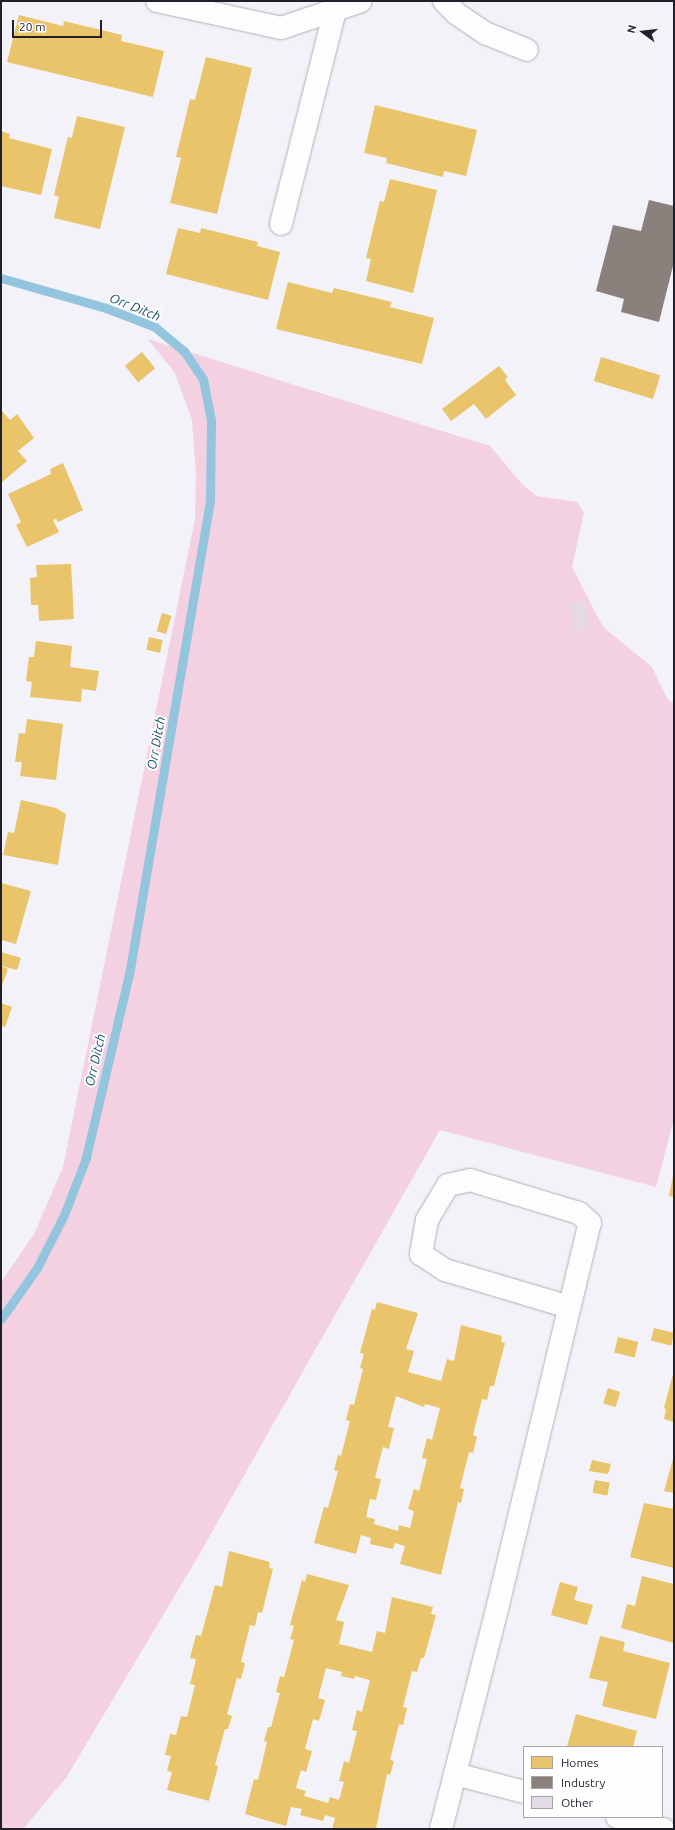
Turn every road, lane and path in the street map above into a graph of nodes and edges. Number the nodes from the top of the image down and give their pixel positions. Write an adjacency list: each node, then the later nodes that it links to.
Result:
1 (157, 1): 4 (street)
2 (361, 1): 4 (street)
3 (444, 1): 5 (street)
4 (335, 11): 6 (street)
5 (527, 50)
6 (281, 224)
7 (569, 1307): 7 (street); 8 (street)
8 (455, 1774): 9 (street); 11 (street)
9 (523, 1792)
10 (622, 1818): 12 (street)
11 (441, 1829)
12 (662, 1829)

